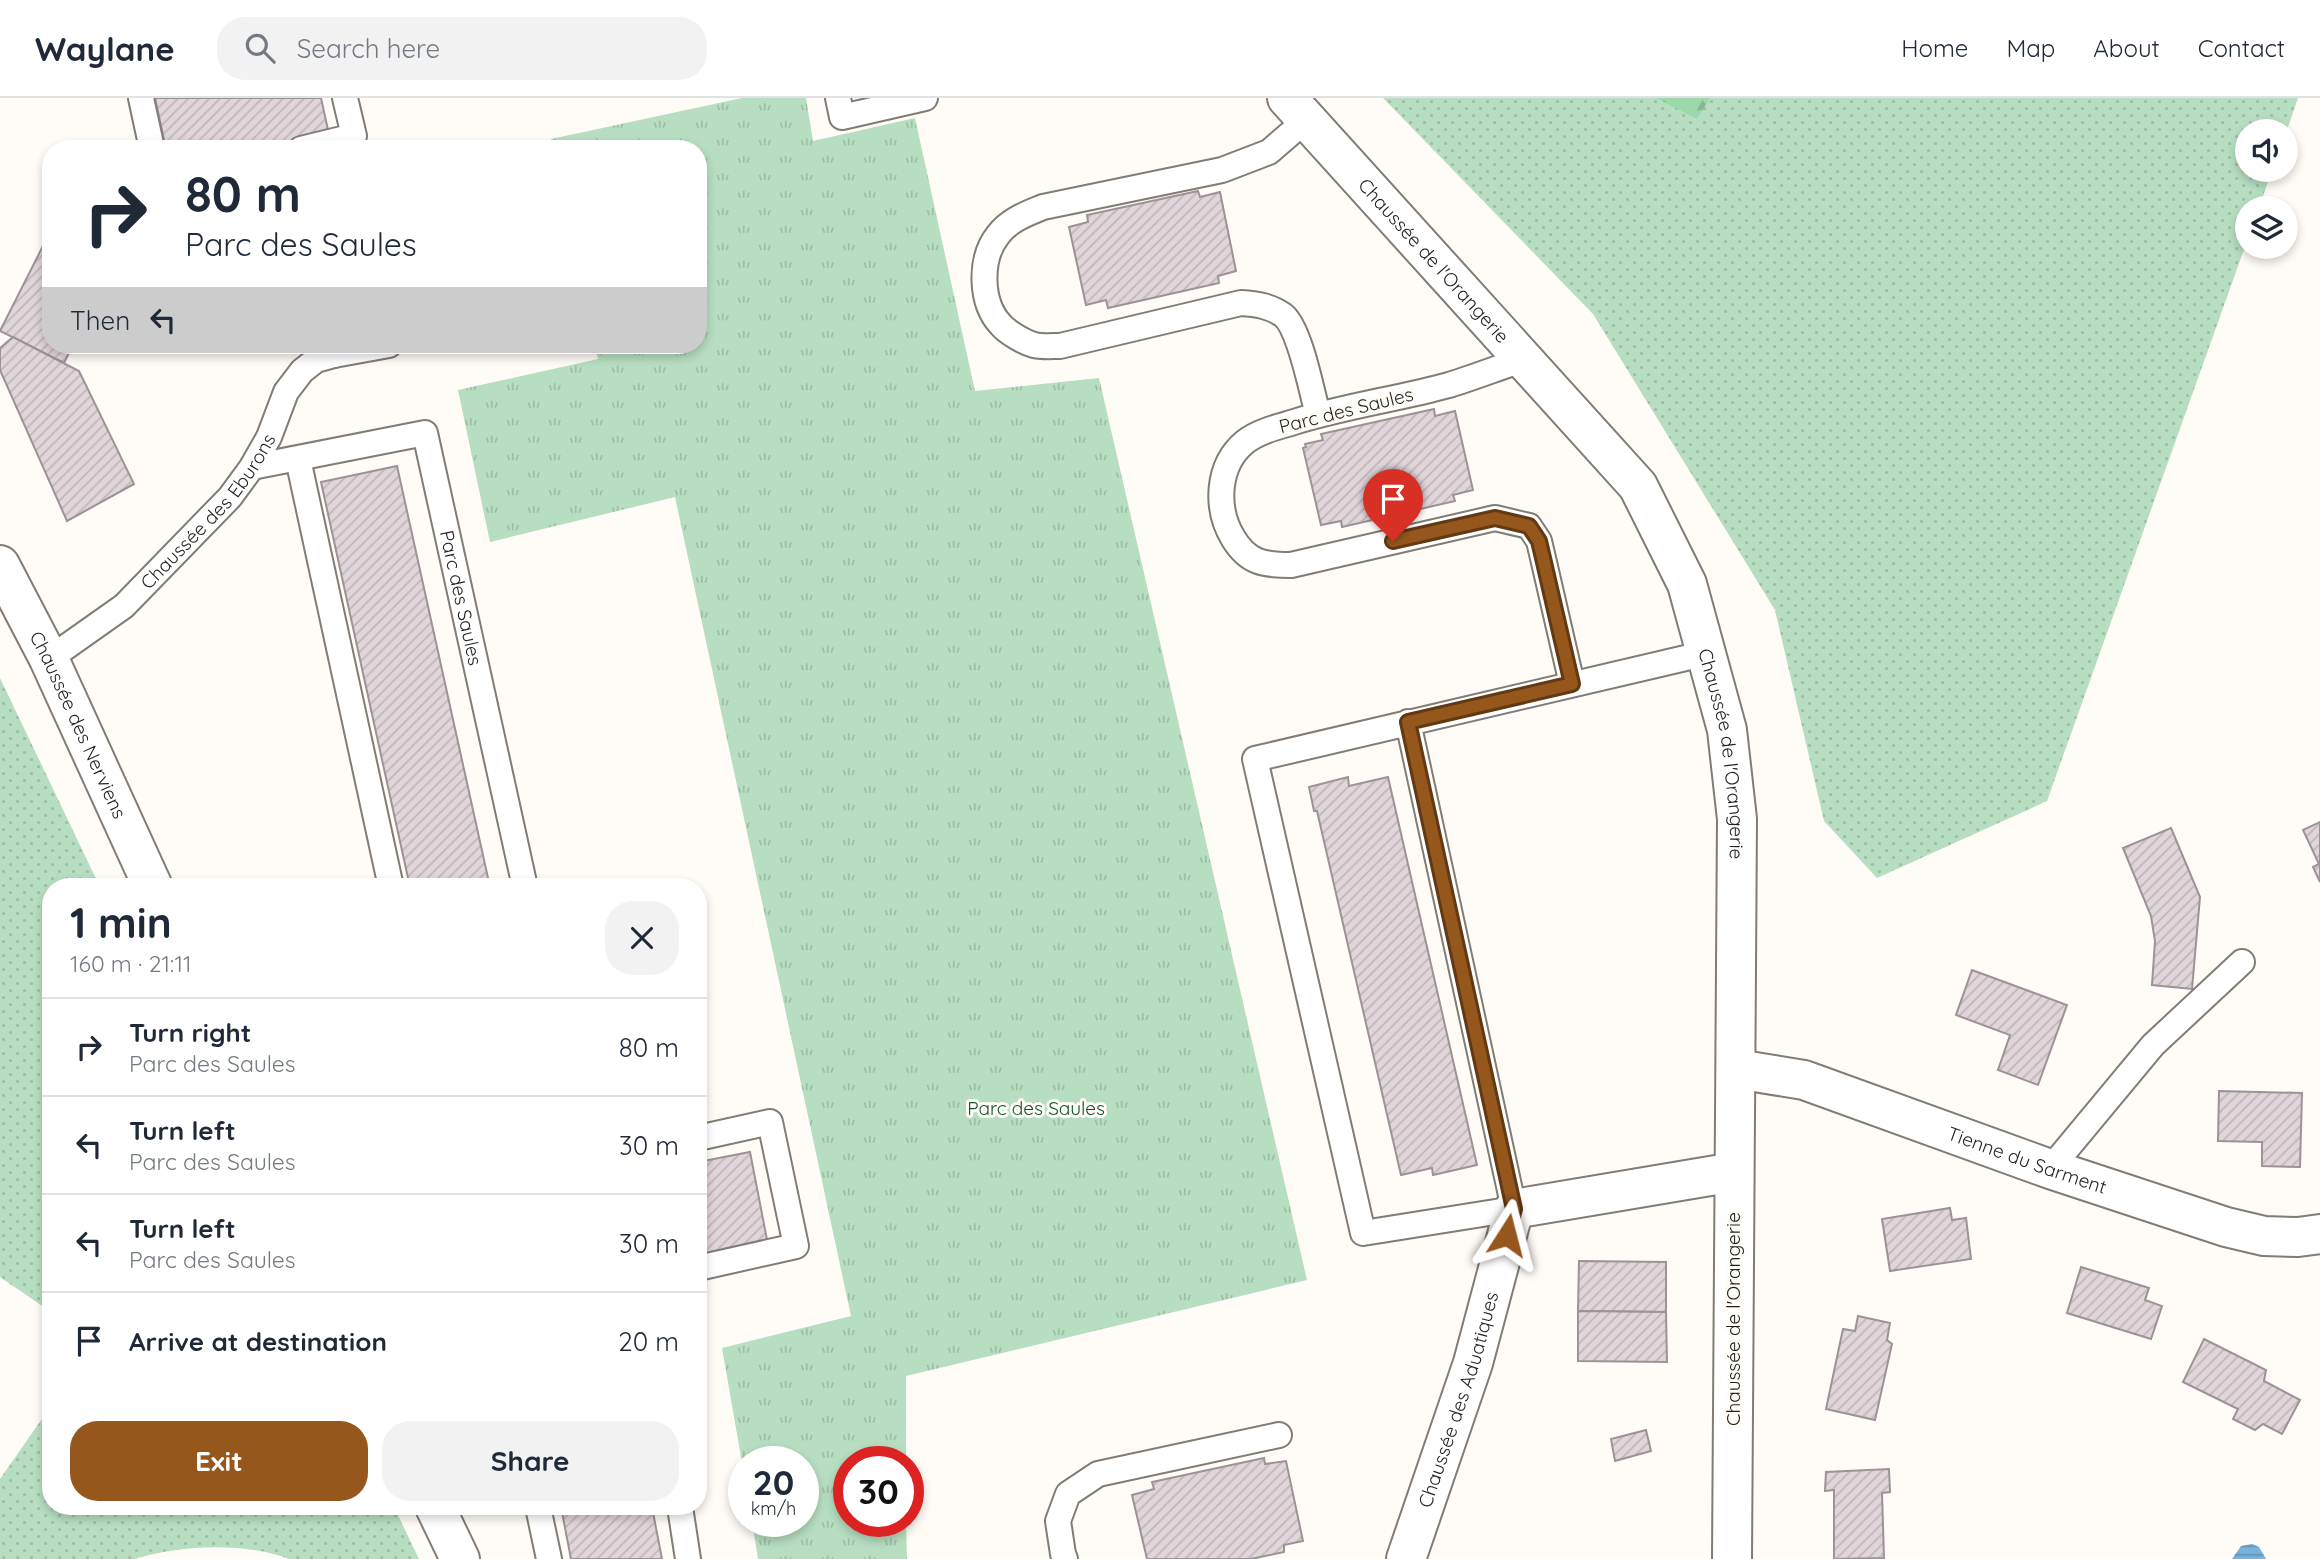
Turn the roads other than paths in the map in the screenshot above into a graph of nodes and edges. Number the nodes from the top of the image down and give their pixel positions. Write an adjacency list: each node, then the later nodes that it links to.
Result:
1 (141, 98): 6 (lane)
2 (345, 98): 7 (lane)
3 (838, 98): 4 (lane)
4 (925, 98)
5 (1296, 109): 9 (street, Chaussée de l'Orangerie); 10 (lane)
6 (150, 140)
7 (338, 140)
8 (326, 354): 12 (lane, Chaussée des Eburons)
9 (1525, 359): 10 (lane, Parc des Saules); 14 (street, Chaussée de l'Orangerie)
10 (1318, 415): 16 (lane, Parc des Saules)
11 (298, 459): 12 (lane, Parc des Saules); 19 (lane); 20 (lane, Parc des Saules)
12 (253, 467): 15 (lane, Chaussée des Eburons)
13 (0, 565): 15 (street, Chaussée des Nerviens)
14 (1707, 653): 16 (lane); 22 (street, Chaussée de l'Orangerie)
15 (48, 659): 18 (street, Chaussée des Nerviens)
16 (1572, 684): 17 (lane)
17 (1408, 722): 26 (lane); 26 (lane)
18 (149, 878)
19 (389, 878)
20 (523, 878)
21 (2242, 962): 24 (lane)
22 (1736, 1069): 24 (street, Tienne du Sarment); 25 (street, Chaussée de l'Orangerie)
23 (707, 1136): 28 (lane)
24 (2050, 1168): 27 (street, Tienne du Sarment)
25 (1734, 1172): 26 (street); 38 (street, Chaussée de l'Orangerie)
26 (1514, 1209): 37 (street, Chaussée des Aduatiques)
27 (2320, 1234)
28 (707, 1266)
29 (1279, 1435): 36 (lane)
30 (439, 1515): 33 (street)
31 (540, 1515): 34 (lane)
32 (681, 1515): 35 (lane)
33 (460, 1559)
34 (549, 1559)
35 (688, 1559)
36 (1065, 1559)
37 (1406, 1559)
38 (1732, 1559)

